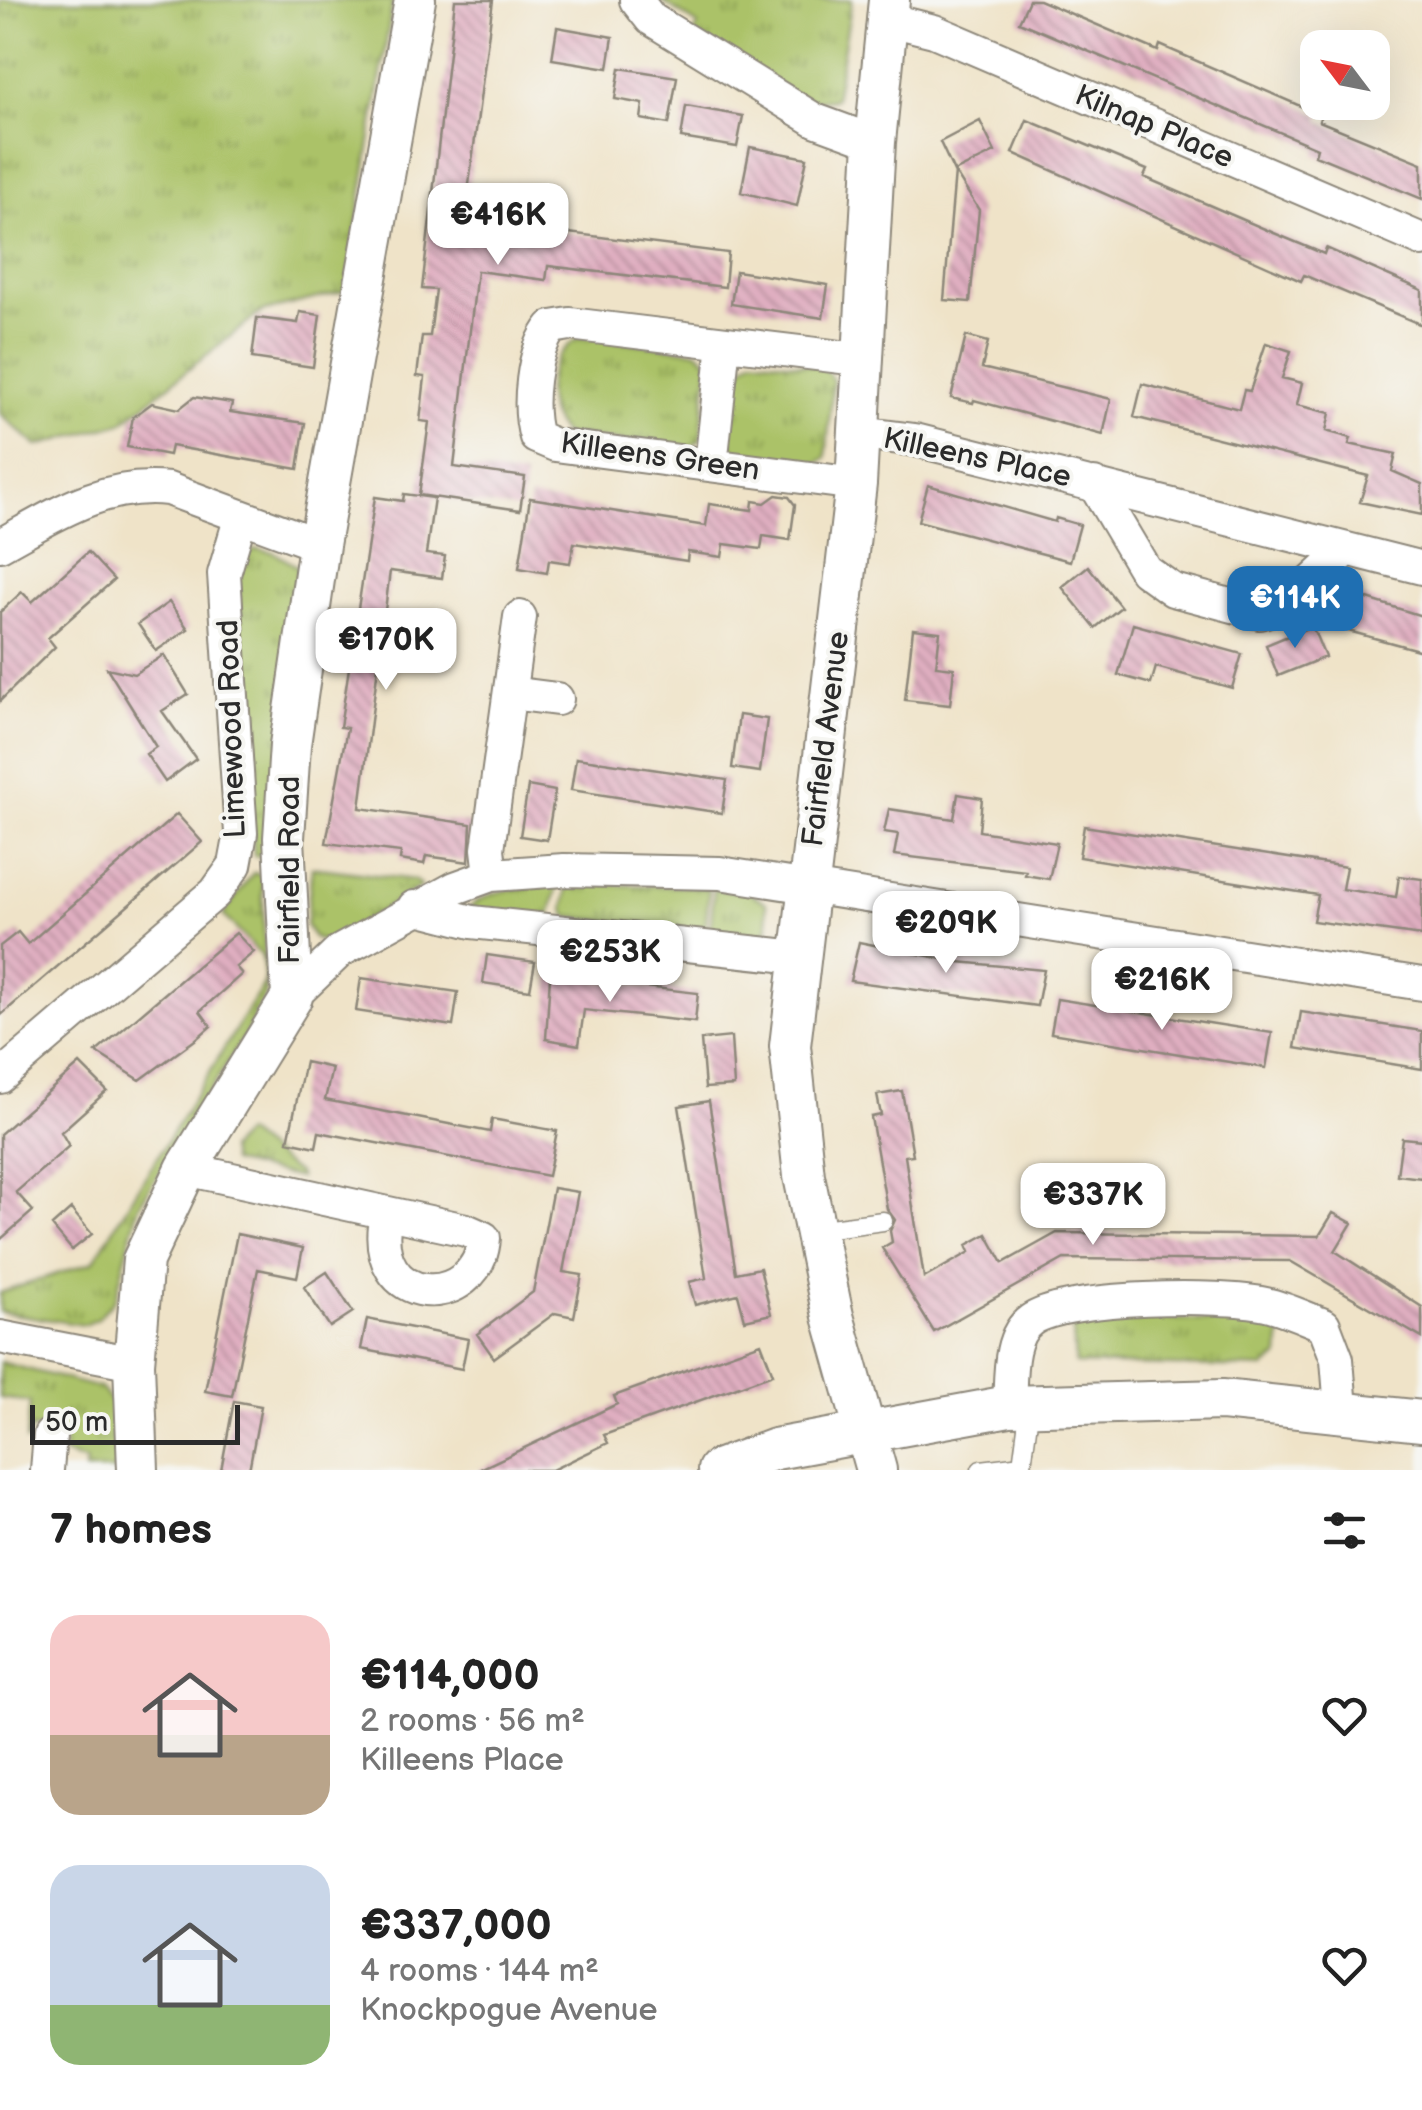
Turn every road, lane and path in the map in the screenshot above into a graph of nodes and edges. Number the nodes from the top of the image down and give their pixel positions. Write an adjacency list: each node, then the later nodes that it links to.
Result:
1 (414, 0): 14 (street, Fairfield Road)
2 (636, 0): 4 (street)
3 (887, 9): 4 (street, Fairfield Avenue); 5 (street, Kilnap Place)
4 (875, 142): 7 (street, Fairfield Avenue)
5 (1422, 240)
6 (724, 342): 7 (street, Killeens Green); 9 (street); 9 (street, Killeens Green)
7 (866, 360): 8 (street, Fairfield Avenue)
8 (860, 433): 10 (street, Fairfield Avenue); 11 (street, Killeens Place)
9 (710, 465): 10 (street, Killeens Green)
10 (856, 484): 21 (street, Fairfield Avenue)
11 (1094, 484): 15 (street, Killeens Place); 15 (street, Killeens Place)
12 (240, 519): 13 (street); 14 (street); 26 (street, Limewood Road)
13 (0, 545)
14 (319, 545): 25 (street, Fairfield Road)
15 (1346, 550): 16 (street, Killeens Place)
16 (1422, 568)
17 (520, 617): 18 (street)
18 (510, 694): 19 (street); 20 (street)
19 (557, 699)
20 (491, 875): 21 (street); 22 (street)
21 (808, 886): 23 (street, Fairfield Avenue); 24 (street)
22 (414, 907): 23 (street); 25 (street)
23 (798, 957): 30 (street, Fairfield Avenue)
24 (1422, 984)
25 (292, 998): 27 (street, Fairfield Road)
26 (0, 1077)
27 (186, 1168): 28 (street); 32 (street, Fairfield Road)
28 (386, 1212)
29 (884, 1221): 30 (lane)
30 (815, 1230): 37 (street, Fairfield Avenue)
31 (0, 1338): 32 (street)
32 (134, 1363): 39 (street, Fairfield Road)
33 (1020, 1405): 34 (street); 34 (street); 37 (street); 41 (lane)
34 (1342, 1409): 35 (street)
35 (1422, 1421)
36 (50, 1435): 38 (street)
37 (871, 1452): 40 (street)
38 (47, 1470)
39 (138, 1470)
40 (718, 1470)
41 (980, 1470)

